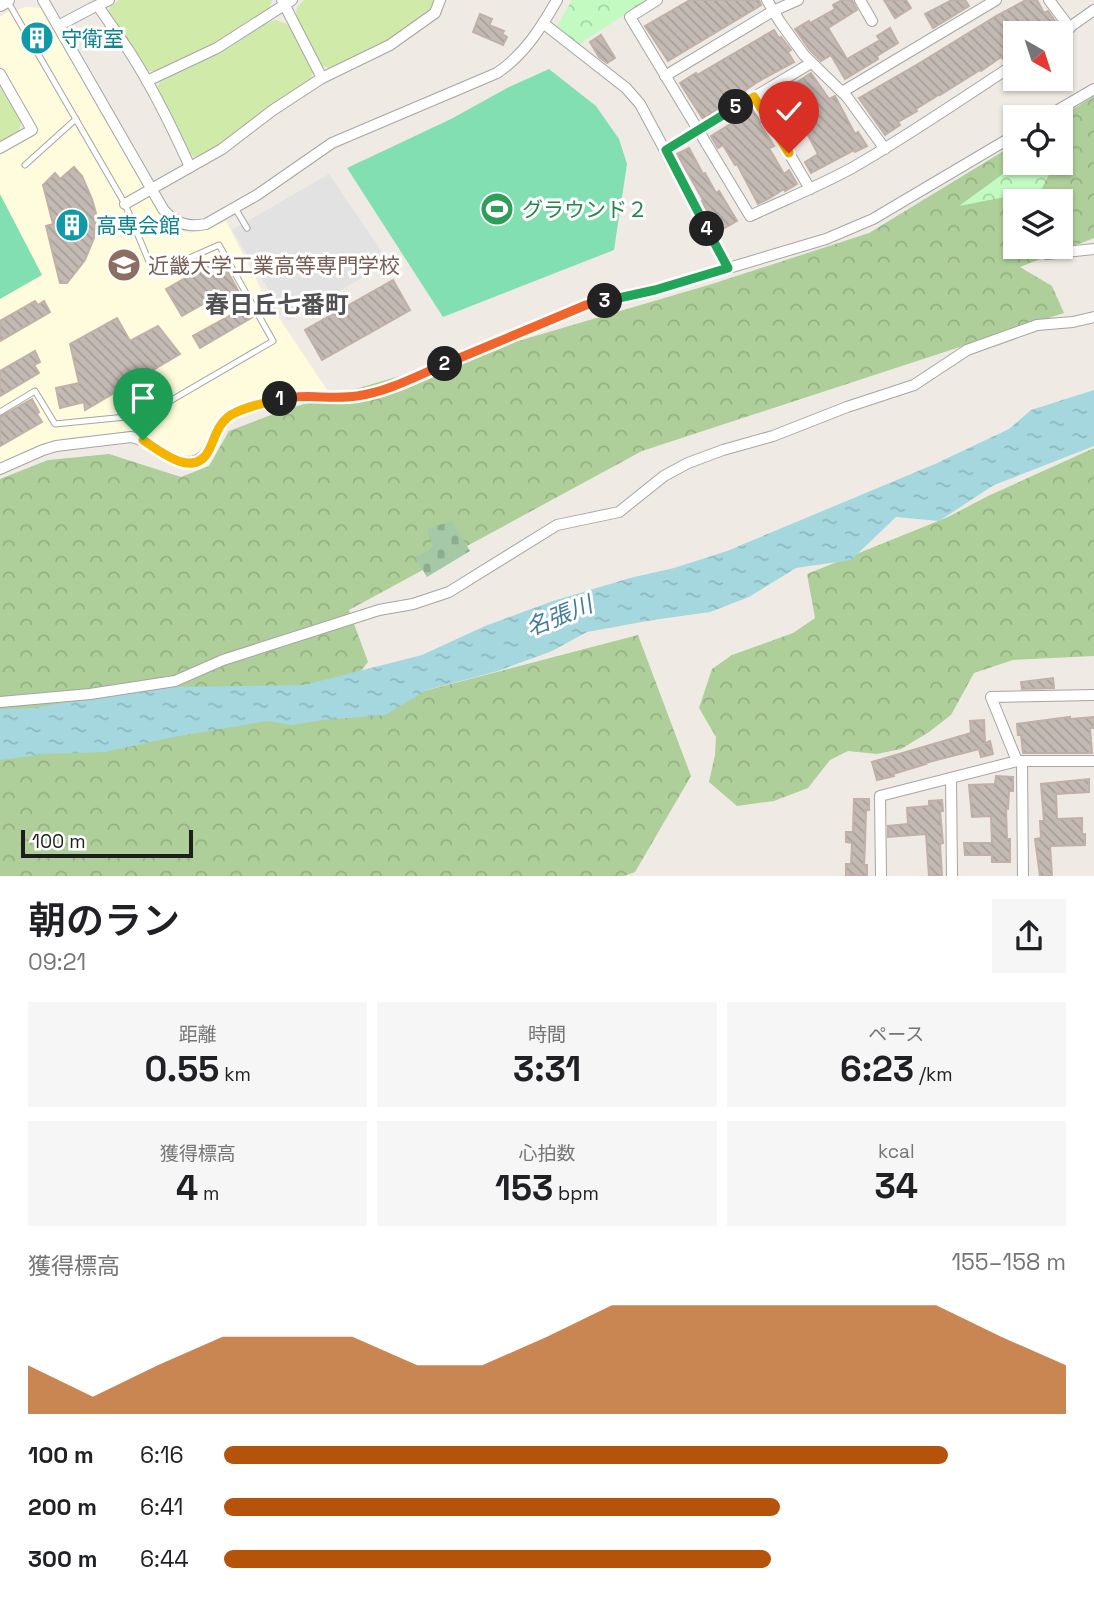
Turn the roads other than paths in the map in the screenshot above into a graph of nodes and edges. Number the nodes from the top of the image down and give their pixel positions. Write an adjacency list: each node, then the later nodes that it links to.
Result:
1 (7, 0): 13 (street); 32 (lane)
2 (43, 0): 21 (street)
3 (109, 0): 14 (street)
4 (440, 0): 26 (street)
5 (557, 0): 19 (street)
6 (657, 0): 25 (street)
7 (767, 0): 16 (street)
8 (798, 0): 16 (street)
9 (860, 0): 17 (street)
10 (996, 0): 29 (street)
11 (1049, 0): 18 (street)
12 (286, 2): 26 (street); 27 (street)
13 (0, 4)
14 (98, 6): 21 (street); 27 (street)
15 (1094, 10): 20 (street)
16 (773, 11): 22 (street); 25 (street)
17 (872, 21)
18 (1060, 21)
19 (543, 23): 38 (street); 44 (street)
20 (1073, 25)
21 (58, 26): 42 (street)
22 (811, 63): 29 (street); 30 (street)
23 (1003, 72): 37 (street)
24 (0, 74): 36 (street)
25 (665, 76): 34 (street)
26 (322, 78): 40 (street)
27 (147, 81): 40 (street)
28 (1094, 89): 31 (street)
29 (842, 92): 37 (street)
30 (754, 97): 33 (lane); 34 (street)
31 (1067, 105)
32 (76, 119): 39 (lane); 43 (lane)
33 (770, 121): 41 (street)
34 (698, 130): 38 (street); 41 (street)
35 (1003, 142): 48 (street)
36 (0, 148)
37 (885, 149): 41 (street)
38 (666, 150): 48 (street)
39 (25, 165)
40 (190, 167): 42 (street)
41 (810, 189)
42 (152, 190): 43 (street); 44 (street)
43 (124, 204): 50 (lane)
44 (235, 208): 45 (lane)
45 (247, 228)
46 (1094, 249): 47 (street)
47 (1073, 251)
48 (728, 268): 51 (street)
49 (1094, 317): 53 (street)
50 (0, 412)
51 (0, 468)
52 (1094, 695): 55 (street)
53 (0, 702)
54 (1094, 761): 55 (street)
55 (1020, 762): 56 (street); 59 (street)
56 (951, 778): 57 (street); 58 (street)
57 (881, 876)
58 (952, 876)
59 (1023, 876)

